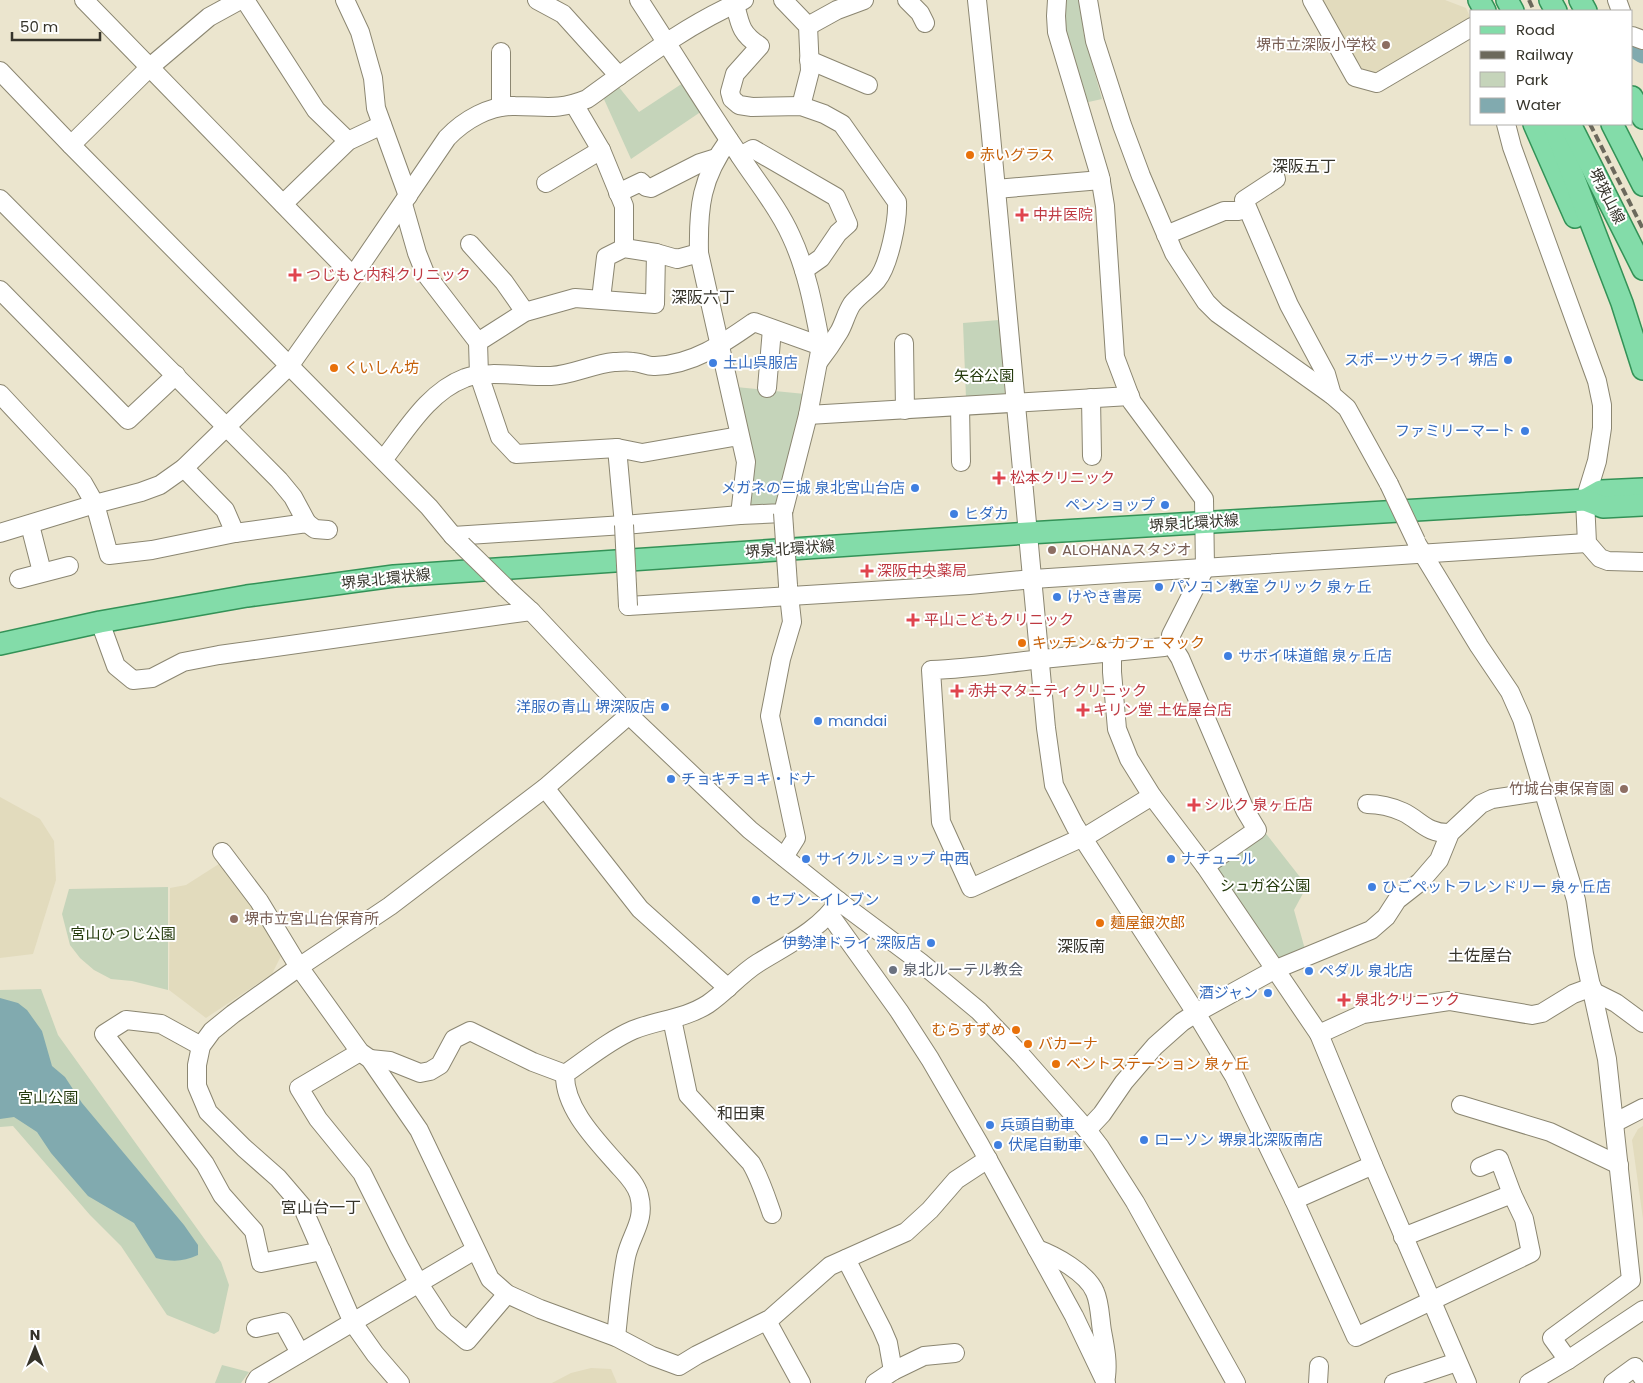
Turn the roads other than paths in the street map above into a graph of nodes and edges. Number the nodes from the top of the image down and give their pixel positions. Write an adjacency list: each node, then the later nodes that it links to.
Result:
1 (84, 0): 21 (street)
2 (240, 0): 21 (street)
3 (245, 0): 39 (street)
4 (345, 0): 31 (street)
5 (537, 0): 23 (street)
6 (638, 0): 18 (street)
7 (783, 0): 16 (street)
8 (864, 0): 16 (street)
9 (907, 0): 15 (street)
10 (977, 0): 49 (street)
11 (1057, 0): 46 (street)
12 (1088, 0): 55 (street)
13 (1312, 0): 17 (street)
14 (740, 2): 18 (street); 27 (street)
15 (926, 23)
16 (808, 26): 20 (street)
17 (1470, 28)
18 (666, 42): 23 (street); 38 (street)
19 (501, 52): 29 (street)
20 (809, 60): 24 (street); 28 (street)
21 (150, 67): 40 (street); 53 (street)
22 (0, 71): 40 (street)
23 (619, 76): 26 (street)
24 (868, 85)
25 (1633, 99): 30 (main road)
26 (574, 104): 29 (street); 41 (street)
27 (739, 105): 28 (street); 38 (street)
28 (801, 106): 72 (street)
29 (501, 107): 52 (street)
30 (1643, 118)
31 (382, 125): 39 (street); 52 (street)
32 (1506, 125): 94 (street)
33 (1534, 125): 65 (main road)
34 (1553, 125): 65 (main road)
35 (1571, 125): 60 (main road, 堺狭山線)
36 (1613, 125): 48 (main road)
37 (1628, 125): 42 (main road)
38 (727, 135): 43 (street); 44 (street)
39 (348, 141): 53 (street)
40 (71, 145): 73 (street)
41 (601, 150): 47 (street); 50 (street)
42 (1643, 152)
43 (740, 156): 61 (street); 61 (street)
44 (716, 158): 50 (street); 59 (street)
45 (1276, 179): 79 (street)
46 (1101, 180): 49 (street); 80 (street)
47 (546, 183)
48 (1643, 185)
49 (996, 189): 82 (street)
50 (618, 193): 57 (street)
51 (0, 199): 75 (street)
52 (405, 200): 62 (street); 68 (street)
53 (283, 204): 62 (street)
54 (1239, 211): 55 (street)
55 (1166, 234): 79 (street)
56 (470, 244): 66 (street)
57 (624, 248): 58 (street); 64 (street)
58 (656, 253): 59 (street); 64 (street)
59 (699, 253): 70 (street)
60 (1643, 269)
61 (804, 270): 71 (street)
62 (353, 276): 73 (street)
63 (0, 290): 75 (street)
64 (601, 299): 66 (street)
65 (1622, 303): 74 (main road)
66 (525, 312): 68 (street)
67 (772, 329): 70 (street); 71 (street); 77 (street)
68 (478, 342): 76 (street)
69 (904, 343): 84 (street)
70 (720, 346): 76 (street); 87 (street)
71 (821, 346): 72 (street)
72 (818, 364): 85 (street)
73 (290, 365): 86 (street); 90 (street)
74 (1643, 369)
75 (176, 375): 86 (street)
76 (480, 375): 88 (street); 90 (street)
77 (767, 388)
78 (0, 394): 95 (street)
79 (1332, 395): 109 (street, bridge)
80 (1130, 396): 81 (street); 99 (street)
81 (1091, 398): 82 (street); 89 (street)
82 (1016, 403): 83 (street); 106 (street)
83 (960, 406): 84 (street); 91 (street)
84 (905, 410): 85 (street)
85 (808, 415): 97 (street)
86 (225, 427): 92 (street); 100 (street)
87 (740, 436): 88 (street); 98 (street)
88 (617, 448): 102 (street)
89 (1092, 456)
90 (383, 460): 107 (street)
91 (961, 462)
92 (184, 468): 95 (street); 105 (street)
93 (1643, 489): 94 (main road, 堺泉北環状線)
94 (1585, 500): 96 (main road, 堺泉北環状線); 99 (main road, 堺泉北環状線); 108 (street)
95 (95, 504): 101 (street); 105 (street)
96 (1643, 505)
97 (783, 513): 98 (street); 116 (street, bridge)
98 (740, 515): 102 (street)
99 (1205, 522): 106 (main road, 堺泉北環状線); 112 (street)
100 (307, 523): 103 (street); 105 (street)
101 (30, 525): 104 (street); 113 (street)
102 (624, 525): 107 (street); 116 (street, bridge)
103 (328, 530)
104 (0, 533)
105 (235, 533)
106 (1028, 533): 115 (street); 118 (main road, 堺泉北環状線)
107 (457, 540): 117 (street, bridge)
108 (1587, 543): 109 (street); 110 (street)
109 (1419, 547): 112 (street); 125 (street)
110 (1643, 562)
111 (69, 566): 113 (street)
112 (1205, 568): 115 (street); 120 (street)
113 (42, 572): 114 (street)
114 (19, 579)
115 (1033, 579): 116 (street); 122 (street)
116 (789, 591): 131 (street)
117 (531, 611): 118 (street); 123 (street)
118 (100, 622): 119 (main road, 堺泉北環状線)
119 (0, 644)
120 (1171, 644): 121 (street); 132 (street)
121 (1112, 653): 122 (street); 126 (street)
122 (1040, 659): 129 (street); 129 (street)
123 (629, 715): 124 (street); 131 (street)
124 (544, 788): 134 (street); 136 (street)
125 (1544, 791): 128 (street); 137 (street)
126 (1152, 796): 129 (street); 132 (street)
127 (1367, 804): 128 (street)
128 (1450, 833): 135 (street)
129 (1082, 838): 138 (street)
130 (222, 852): 134 (street)
131 (784, 857): 133 (street)
132 (1205, 866): 135 (street)
133 (834, 908): 136 (street); 148 (street); 149 (street)
134 (299, 967): 142 (street); 143 (street)
135 (1274, 970): 138 (street); 141 (street)
136 (728, 988): 139 (street)
137 (1592, 989): 140 (street); 141 (street); 147 (street)
138 (1196, 1013): 148 (street); 154 (street)
139 (672, 1019): 144 (street); 155 (street)
140 (1643, 1023)
141 (1320, 1034): 150 (street)
142 (201, 1046): 159 (street); 159 (street)
143 (365, 1056): 144 (street); 158 (street); 161 (street)
144 (566, 1074): 168 (street)
145 (1461, 1104): 151 (street)
146 (1643, 1108): 147 (street)
147 (1614, 1123): 151 (street)
148 (1087, 1130): 176 (street)
149 (988, 1159): 157 (street); 160 (street)
150 (1373, 1165): 154 (street); 156 (street)
151 (1619, 1165): 171 (street)
152 (1480, 1166): 153 (street)
153 (1512, 1194): 156 (street); 163 (street)
154 (1294, 1200): 163 (street)
155 (772, 1214)
156 (1403, 1237): 163 (street)
157 (1037, 1249): 181 (street); 181 (street)
158 (475, 1250): 161 (street); 162 (street)
159 (322, 1251): 166 (street)
160 (846, 1258): 165 (street); 173 (street)
161 (419, 1284): 162 (street); 166 (street)
162 (507, 1294): 168 (street)
163 (1430, 1300): 172 (street)
164 (1643, 1310): 171 (street)
165 (767, 1320): 174 (street); 179 (street)
166 (353, 1323): 169 (street); 178 (street)
167 (256, 1328): 169 (street)
168 (616, 1336): 174 (street)
169 (300, 1353): 177 (street)
170 (955, 1353): 173 (street)
171 (1568, 1360): 184 (street)
172 (1457, 1362): 182 (street); 183 (street)
173 (893, 1371): 180 (street)
174 (681, 1375)
175 (1643, 1378): 185 (street)
176 (1232, 1382)
177 (255, 1383)
178 (400, 1383)
179 (801, 1383)
180 (875, 1383)
181 (1106, 1383)
182 (1394, 1383)
183 (1467, 1383)
184 (1529, 1383)
185 (1613, 1383)

